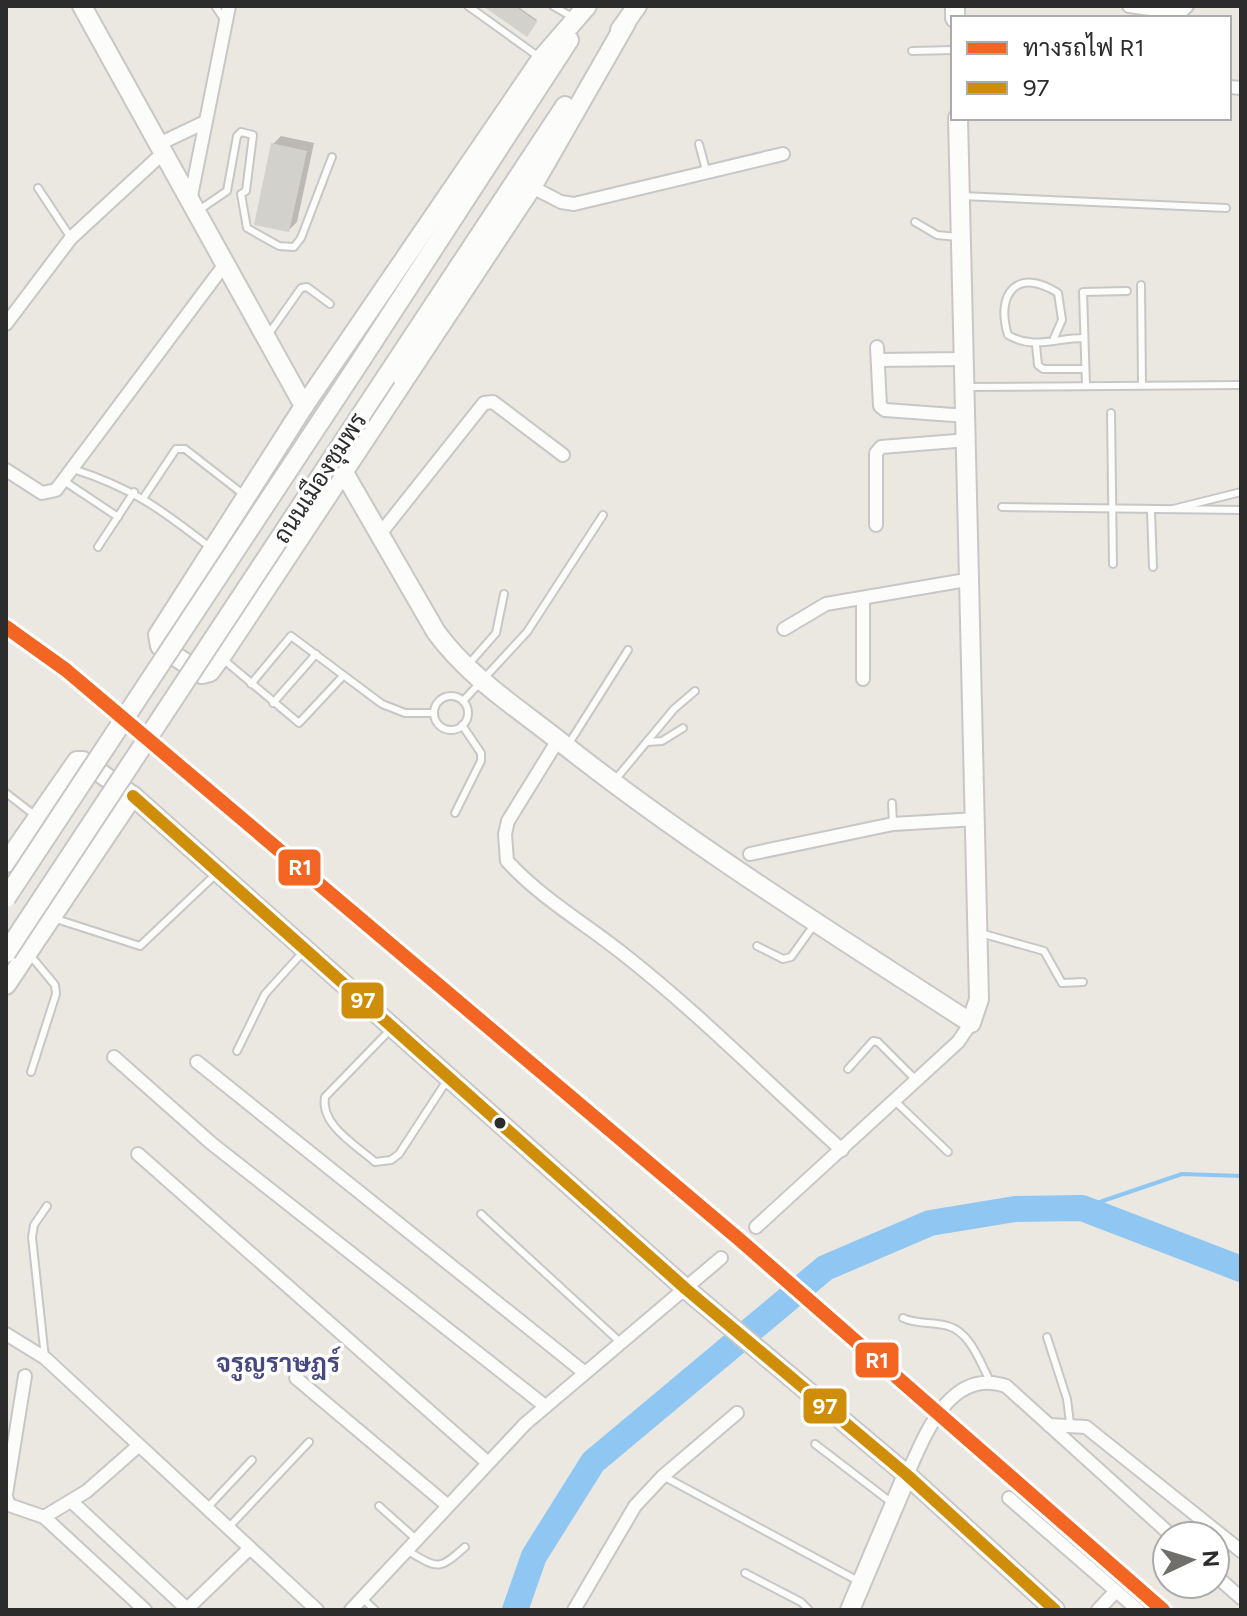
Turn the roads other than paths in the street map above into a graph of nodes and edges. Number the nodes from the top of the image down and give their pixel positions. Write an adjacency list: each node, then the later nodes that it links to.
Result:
1 (82, 6): 18 (street)
2 (215, 6): 10 (lane)
3 (229, 6): 10 (street)
4 (468, 6): 14 (lane)
5 (553, 6): 9 (lane)
6 (637, 6): 11 (street, ถนนเมืองชุมพร)
7 (1129, 6): 8 (street)
8 (1187, 6)
9 (584, 10): 14 (street); 106 (street, ถนนเมืองชุมพร, bridge)
10 (226, 22): 16 (street)
11 (626, 23): 22 (street); 113 (street, ถนนเมืองชุมพร, bridge)
12 (951, 50): 13 (lane)
13 (912, 51)
14 (541, 59): 49 (street)
15 (958, 120): 26 (street)
16 (203, 123): 18 (street); 27 (street)
17 (699, 144): 21 (lane)
18 (161, 148): 27 (street); 30 (street)
19 (783, 154): 21 (street)
20 (332, 157): 25 (lane)
21 (707, 174): 22 (street)
22 (532, 187): 56 (street)
23 (38, 188): 30 (lane)
24 (227, 191): 25 (lane); 25 (lane); 27 (lane)
25 (241, 194)
26 (961, 196): 28 (lane); 31 (street)
27 (193, 207): 32 (street)
28 (1226, 208)
29 (915, 222): 31 (lane)
30 (71, 238): 36 (street)
31 (962, 238): 41 (street)
32 (225, 264): 37 (street); 54 (street)
33 (1141, 285): 43 (lane)
34 (1127, 291): 39 (lane)
35 (330, 304): 37 (lane)
36 (6, 324)
37 (266, 338): 49 (street)
38 (1054, 338): 39 (lane); 40 (lane); 40 (lane)
39 (1084, 338): 42 (lane)
40 (1036, 345): 42 (lane)
41 (965, 359): 47 (street); 51 (street)
42 (1085, 369): 45 (lane)
43 (1142, 385): 44 (lane); 46 (lane)
44 (1241, 385)
45 (1086, 386): 46 (lane); 47 (lane)
46 (1111, 386): 48 (lane)
47 (966, 387): 51 (street)
48 (1111, 397)
49 (304, 406): 60 (street)
50 (1111, 413): 64 (lane)
51 (967, 416): 52 (street)
52 (968, 440): 69 (street); 75 (street)
53 (563, 455): 70 (street)
54 (72, 469): 57 (street); 58 (lane)
55 (6, 470): 57 (street)
56 (343, 471): 70 (street); 81 (street)
57 (63, 480): 68 (lane)
58 (134, 492): 61 (lane); 68 (lane)
59 (1241, 492): 66 (lane)
60 (245, 496): 61 (lane); 72 (street)
61 (144, 497): 72 (lane)
62 (1002, 507): 64 (lane)
63 (1241, 510): 66 (lane)
64 (1112, 511): 65 (lane); 73 (lane)
65 (1151, 511): 66 (lane); 74 (lane)
66 (1162, 512)
67 (603, 515): 85 (lane)
68 (118, 517): 71 (lane)
69 (876, 525)
70 (380, 534): 82 (street)
71 (98, 547)
72 (211, 548): 81 (street)
73 (1113, 564)
74 (1153, 567)
75 (972, 579): 77 (street); 101 (street)
76 (504, 594): 82 (lane)
77 (863, 598): 78 (street); 84 (street)
78 (784, 629)
79 (628, 650): 94 (lane)
80 (316, 654): 83 (lane); 86 (lane); 89 (lane)
81 (221, 657): 86 (lane)
82 (466, 668): 85 (street)
83 (343, 676): 89 (lane); 90 (lane)
84 (863, 679)
85 (482, 682): 88 (lane); 94 (street)
86 (251, 684): 89 (lane)
87 (695, 691): 93 (lane)
88 (463, 701): 90 (lane); 91 (lane)
89 (273, 703)
90 (434, 713): 91 (lane)
91 (462, 725): 99 (lane)
92 (683, 728): 93 (lane)
93 (647, 742): 95 (lane)
94 (562, 744): 95 (street); 126 (street)
95 (613, 783): 108 (street)
96 (6, 793): 100 (lane)
97 (133, 796): 100 (street); 105 (street); 107 (street)
98 (892, 803): 102 (lane)
99 (455, 813)
100 (37, 817): 104 (street)
101 (977, 819): 102 (street); 109 (street)
102 (893, 824): 103 (street)
103 (750, 854)
104 (6, 863)
105 (218, 871): 107 (lane); 111 (street)
106 (6, 898)
107 (51, 917): 112 (street)
108 (816, 922): 110 (lane); 116 (street)
109 (978, 933): 114 (lane); 116 (street)
110 (757, 946)
111 (305, 949): 117 (street); 118 (lane)
112 (28, 952): 115 (street); 122 (lane)
113 (6, 953)
114 (1083, 982)
115 (6, 985)
116 (971, 1023): 124 (street)
117 (392, 1027): 123 (street); 123 (lane)
118 (237, 1051)
119 (114, 1057): 143 (street)
120 (197, 1062): 139 (street)
121 (848, 1069): 124 (lane)
122 (31, 1072)
123 (449, 1077): 133 (street)
124 (916, 1080): 125 (street)
125 (895, 1101): 126 (street); 127 (lane)
126 (842, 1150): 131 (street)
127 (948, 1152)
128 (138, 1154): 151 (street)
129 (47, 1206): 138 (lane)
130 (481, 1214): 137 (lane)
131 (756, 1227)
132 (721, 1258): 133 (street)
133 (686, 1289): 137 (street); 152 (street)
134 (903, 1318): 142 (lane)
135 (6, 1334): 138 (street)
136 (1047, 1337): 145 (lane)
137 (621, 1343): 139 (street)
138 (45, 1358): 149 (street)
139 (585, 1373): 143 (street)
140 (25, 1376): 154 (street)
141 (296, 1378): 157 (street)
142 (990, 1381): 146 (street); 152 (street)
143 (545, 1406): 151 (street)
144 (737, 1413): 153 (street)
145 (1070, 1423): 146 (street); 168 (street)
146 (1049, 1425): 162 (street)
147 (309, 1442): 163 (lane)
148 (815, 1444): 158 (lane)
149 (137, 1447): 156 (street); 160 (street)
150 (252, 1460): 160 (lane)
151 (487, 1462): 157 (street)
152 (907, 1475): 158 (street); 173 (street)
153 (663, 1476): 170 (lane); 178 (street)
154 (6, 1495): 161 (street)
155 (1009, 1498): 171 (street)
156 (71, 1501): 161 (street); 166 (street)
157 (447, 1505): 164 (street)
158 (895, 1505): 170 (street)
159 (379, 1506): 164 (lane)
160 (205, 1510): 163 (street)
161 (44, 1517): 174 (street)
162 (1154, 1520)
163 (227, 1529): 166 (street)
164 (416, 1539): 167 (street)
165 (465, 1547): 167 (lane)
166 (249, 1549): 175 (street)
167 (406, 1550): 172 (street)
168 (1241, 1551)
169 (745, 1573): 179 (lane)
170 (863, 1583): 180 (street)
171 (1116, 1591): 181 (street); 182 (street)
172 (362, 1598): 176 (street); 177 (lane)
173 (1051, 1609)
174 (145, 1610)
175 (317, 1610)
176 (351, 1610)
177 (375, 1610)
178 (574, 1610)
179 (809, 1610)
180 (850, 1610)
181 (1098, 1610)
182 (1138, 1610)

